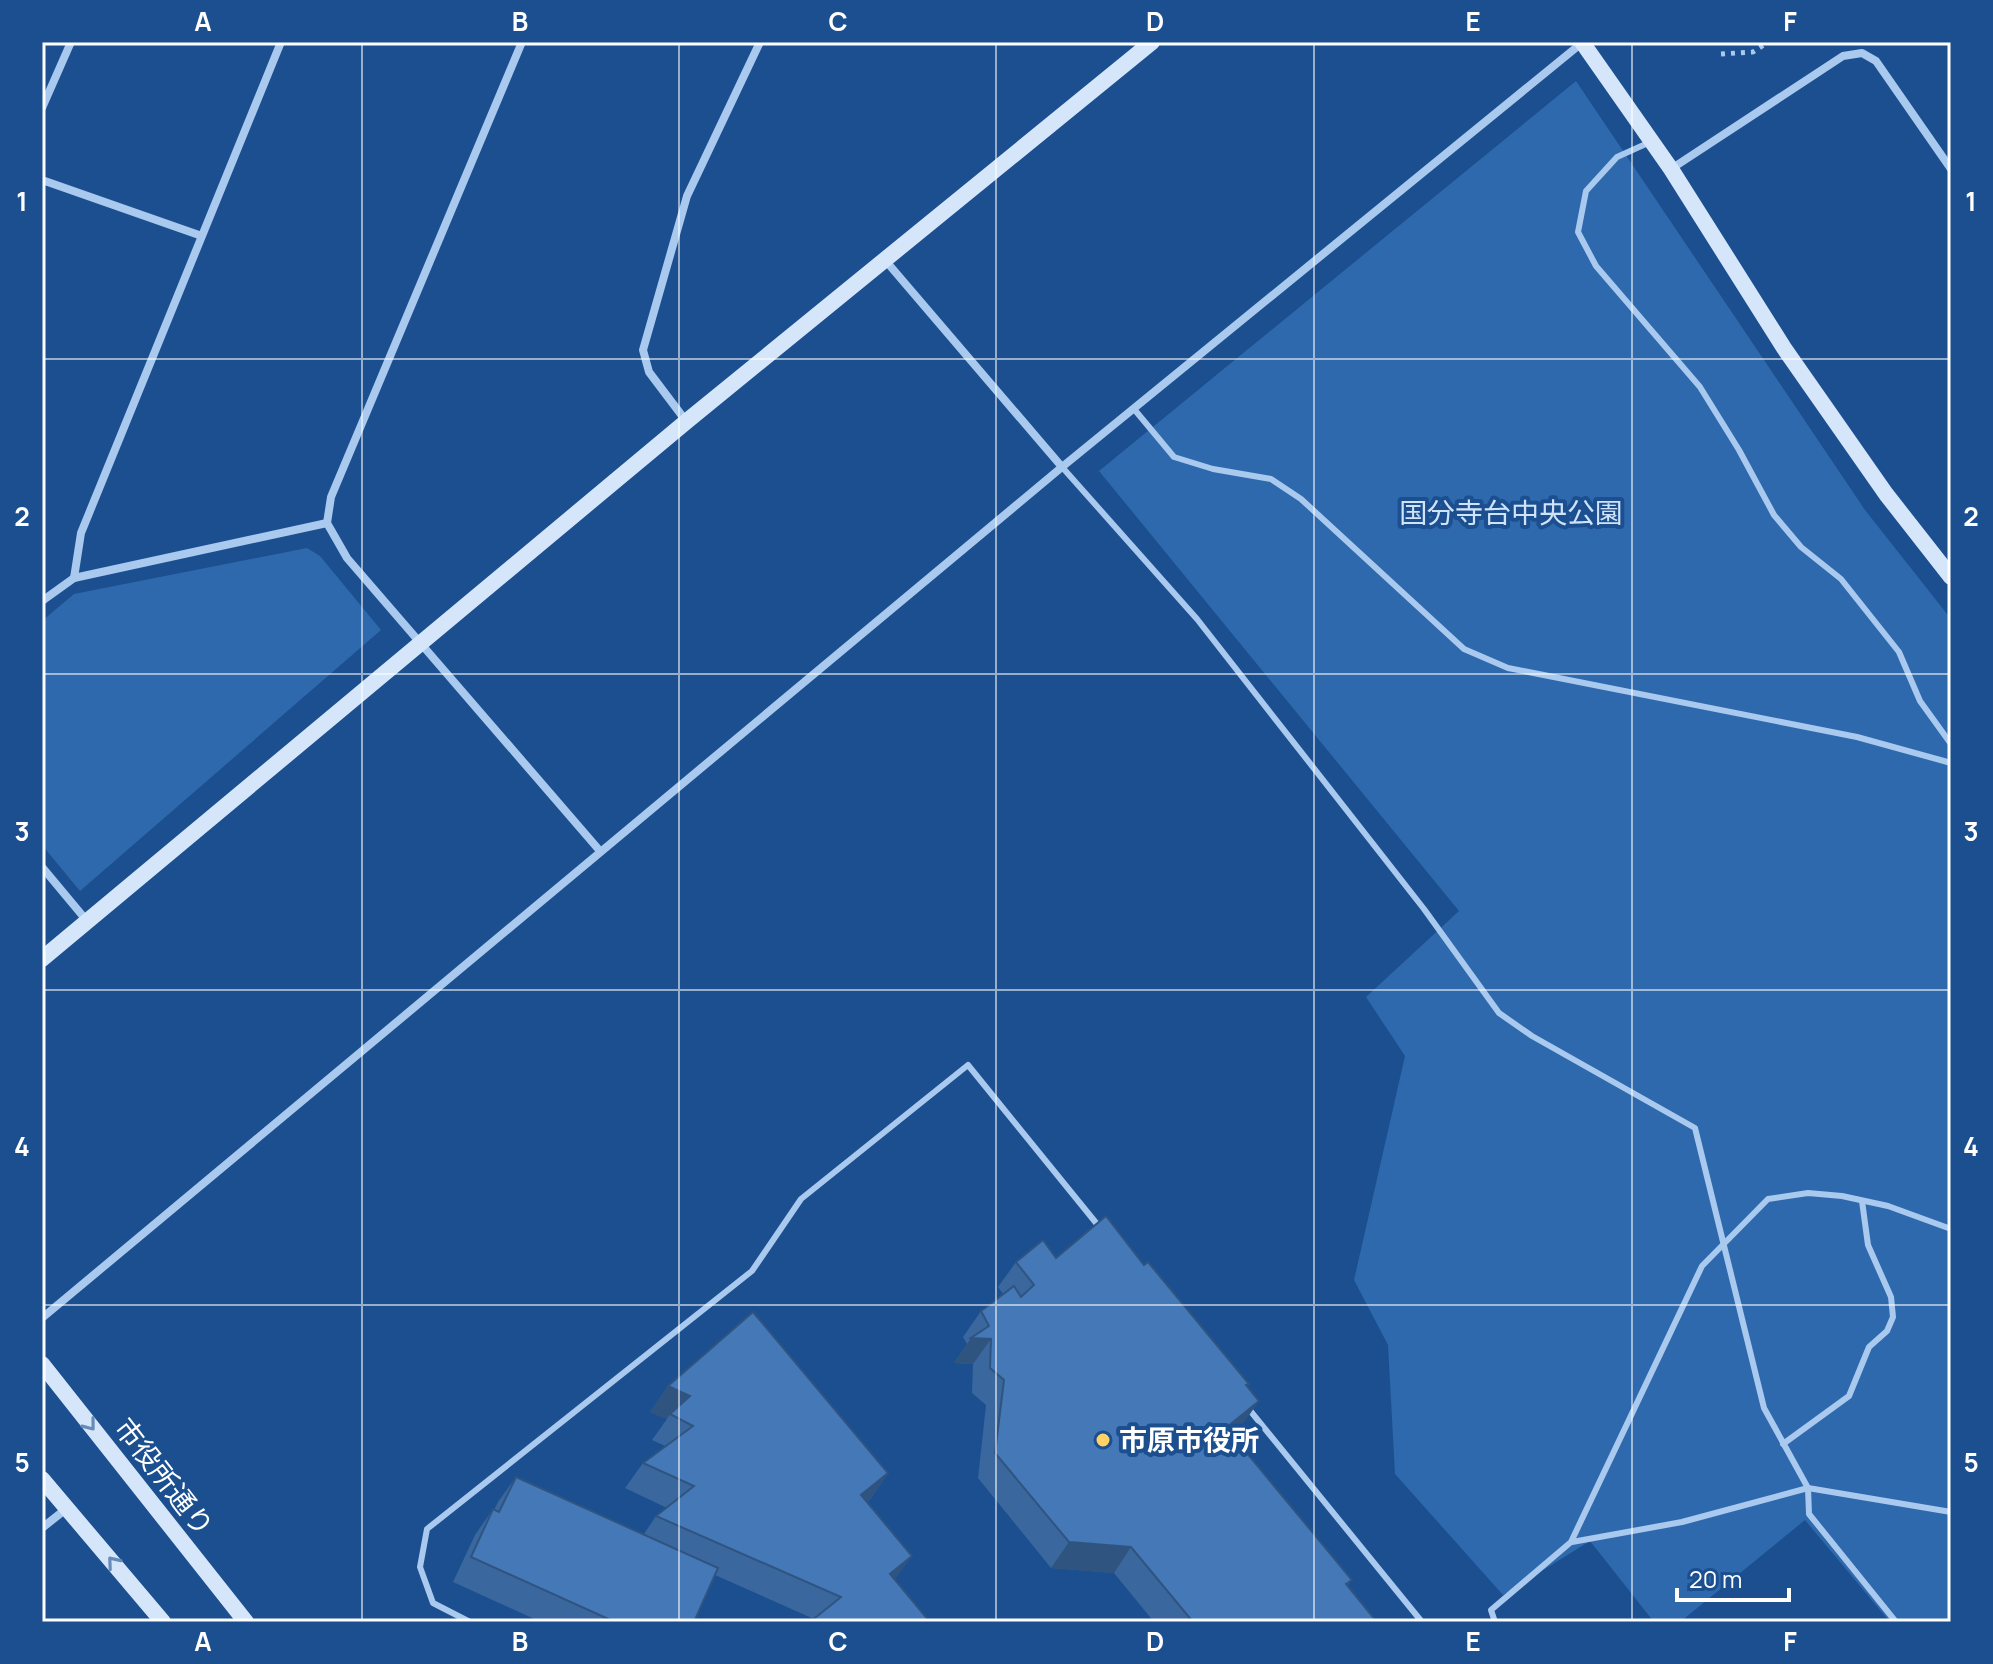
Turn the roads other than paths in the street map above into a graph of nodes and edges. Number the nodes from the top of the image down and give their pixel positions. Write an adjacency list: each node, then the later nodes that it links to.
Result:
1 (71, 42): 7 (street)
2 (281, 42): 12 (street)
3 (522, 42): 17 (street)
4 (760, 42): 15 (street)
5 (1152, 42): 13 (street)
6 (1583, 42): 8 (street); 14 (street)
7 (42, 108)
8 (1652, 142): 9 (street); 22 (lane)
9 (1671, 169): 10 (street); 18 (street)
10 (1951, 169)
11 (42, 180): 12 (street)
12 (199, 235): 19 (street)
13 (885, 260): 15 (street); 16 (street)
14 (1134, 409): 16 (street); 23 (lane)
15 (687, 421): 21 (street)
16 (1062, 467): 24 (street); 31 (lane)
17 (327, 523): 19 (street); 21 (street)
18 (1951, 577)
19 (74, 578): 20 (street)
20 (42, 601)
21 (421, 646): 24 (street); 26 (street)
22 (1951, 744)
23 (1951, 763)
24 (600, 851): 32 (street)
25 (42, 867): 26 (street)
26 (87, 921): 27 (street)
27 (42, 959)
28 (1862, 1201): 29 (lane); 31 (lane); 35 (lane)
29 (1951, 1229)
30 (1109, 1238): 44 (lane)
31 (1722, 1244): 35 (lane); 41 (lane)
32 (42, 1318)
33 (42, 1364): 43 (street, 市役所通り, one-way to 43)
34 (1241, 1399): 45 (lane)
35 (1783, 1444): 37 (lane)
36 (42, 1479): 38 (street)
37 (1808, 1488): 39 (lane); 41 (lane); 47 (lane)
38 (67, 1508): 40 (street); 42 (street, one-way to 38)
39 (1951, 1512)
40 (42, 1528)
41 (1571, 1542): 46 (lane)
42 (163, 1622)
43 (246, 1622)
44 (470, 1622)
45 (1422, 1622)
46 (1495, 1622)
47 (1896, 1622)

